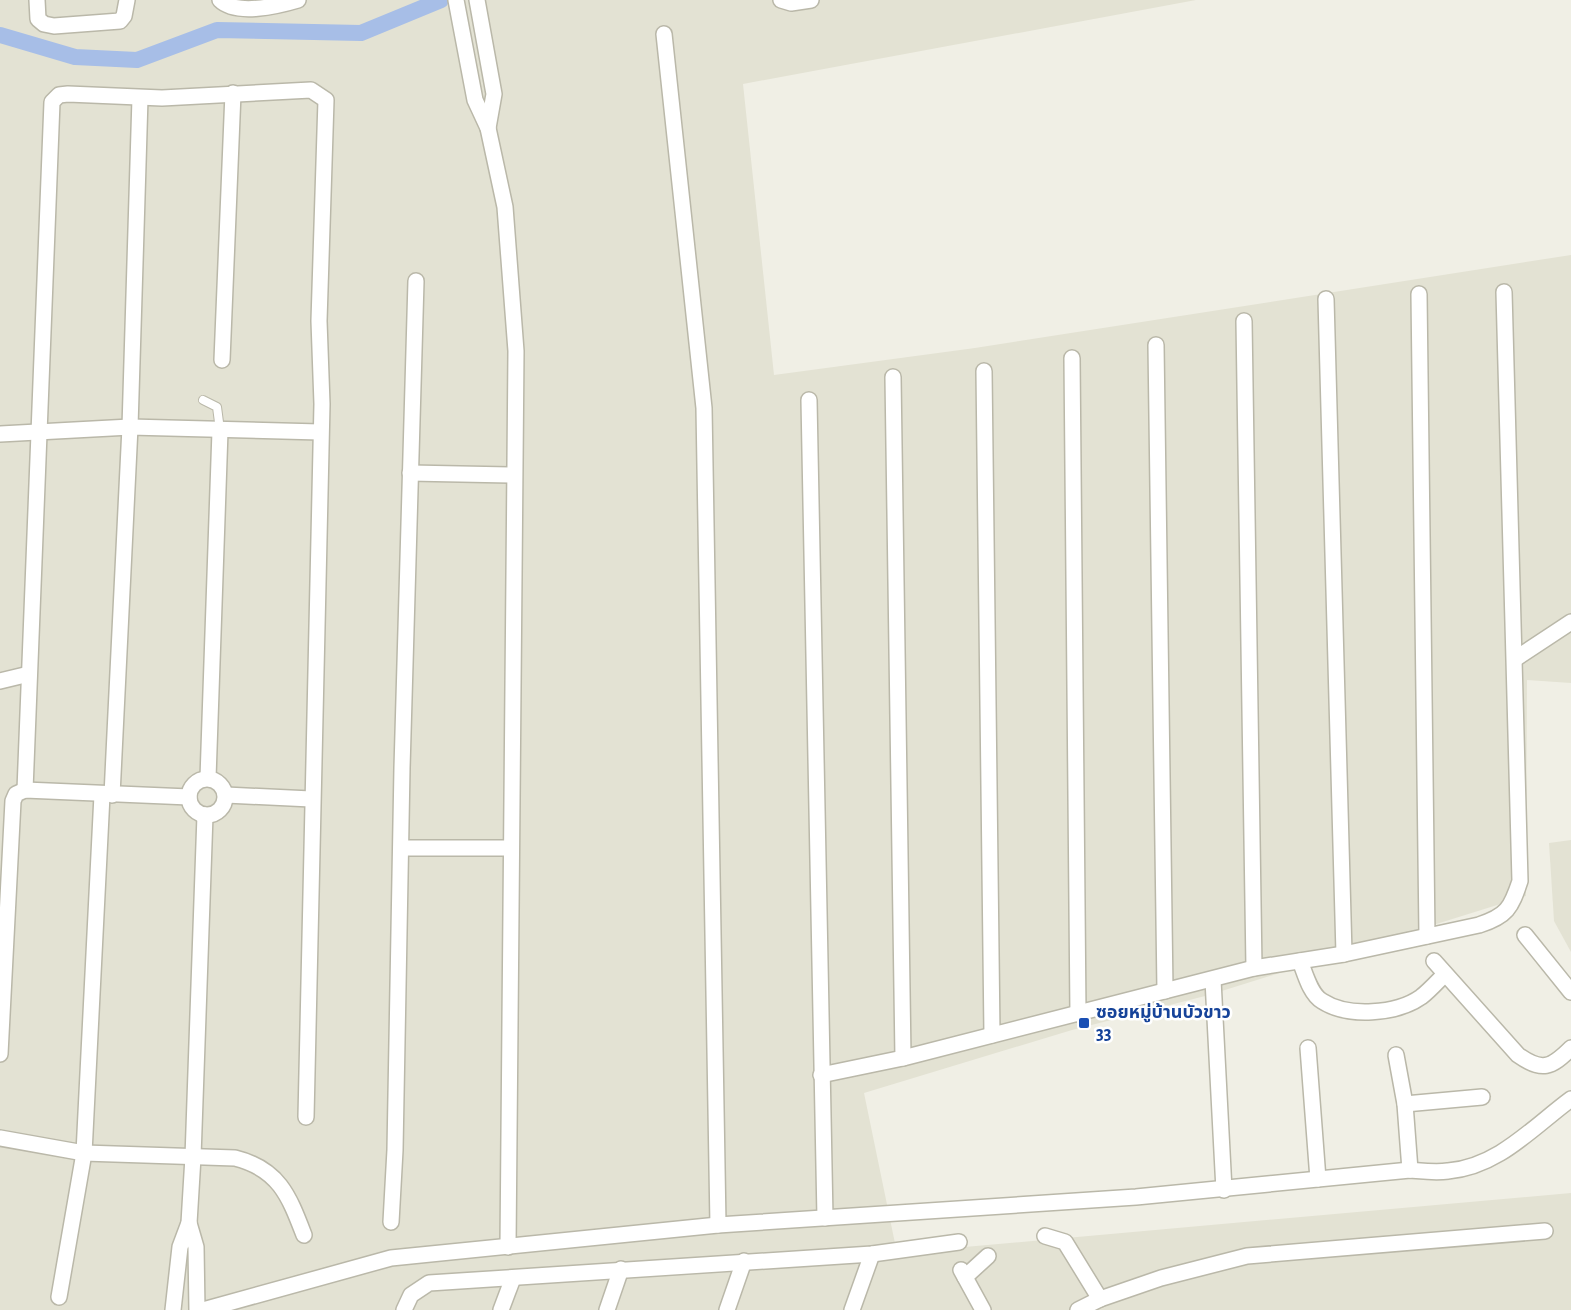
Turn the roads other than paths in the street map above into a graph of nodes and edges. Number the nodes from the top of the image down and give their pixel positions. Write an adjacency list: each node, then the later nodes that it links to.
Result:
1 (37, 0): 2 (street)
2 (127, 0)
3 (219, 0): 4 (street)
4 (298, 0)
5 (456, 0): 12 (street)
6 (477, 0): 12 (street)
7 (781, 0): 8 (street)
8 (811, 0)
9 (664, 34): 76 (street)
10 (233, 93): 11 (street); 20 (street); 28 (street)
11 (140, 98): 25 (street); 26 (street)
12 (488, 128): 31 (street)
13 (416, 281): 30 (street)
14 (1504, 292): 33 (street)
15 (1419, 294): 46 (street)
16 (1326, 299): 47 (street)
17 (1244, 321): 50 (street)
18 (1156, 345): 53 (street)
19 (1072, 358): 55 (street)
20 (222, 360)
21 (984, 371): 56 (street)
22 (893, 377): 61 (street)
23 (203, 400): 27 (lane)
24 (809, 400): 62 (street)
25 (130, 427): 26 (street); 27 (street); 38 (street)
26 (39, 430): 29 (street); 34 (street)
27 (220, 431): 28 (street); 36 (street)
28 (320, 432): 41 (street)
29 (0, 434)
30 (410, 473): 31 (street); 43 (street)
31 (513, 475): 44 (street)
32 (1571, 622): 33 (street)
33 (1515, 659): 46 (street)
34 (29, 674): 35 (street); 37 (street)
35 (0, 681)
36 (208, 778): 39 (street); 40 (street)
37 (24, 790): 38 (street); 59 (street)
38 (107, 795): 40 (street); 68 (street)
39 (226, 795): 41 (street); 42 (street)
40 (189, 796): 42 (street)
41 (311, 799): 66 (street)
42 (205, 815): 69 (street)
43 (402, 848): 44 (street); 74 (street)
44 (510, 848): 81 (street)
45 (1525, 934): 54 (street)
46 (1427, 936): 47 (street)
47 (1344, 954): 48 (street)
48 (1300, 961): 50 (street); 51 (street)
49 (1434, 961): 51 (street)
50 (1254, 968): 52 (street)
51 (1445, 974): 58 (street)
52 (1213, 980): 53 (street); 72 (street)
53 (1166, 991): 55 (street)
54 (1571, 992)
55 (1078, 1014): 56 (street)
56 (992, 1035): 61 (street)
57 (1308, 1048): 71 (street)
58 (1571, 1048)
59 (0, 1054)
60 (1396, 1055): 65 (street)
61 (903, 1058): 62 (street)
62 (821, 1075): 73 (street)
63 (1482, 1097): 65 (street)
64 (1571, 1099): 70 (street)
65 (1405, 1104): 70 (street)
66 (306, 1117)
67 (0, 1138): 68 (street)
68 (84, 1153): 69 (street); 87 (street)
69 (193, 1157): 75 (street); 78 (street)
70 (1410, 1170): 71 (street)
71 (1318, 1179): 72 (street)
72 (1224, 1190): 73 (street)
73 (825, 1218): 76 (street)
74 (391, 1222)
75 (189, 1223): 89 (street); 90 (street)
76 (718, 1225): 81 (street)
77 (1545, 1231): 88 (street)
78 (304, 1235)
79 (1046, 1236): 88 (street)
80 (959, 1242): 82 (street)
81 (508, 1247): 91 (street)
82 (872, 1254): 84 (street); 96 (street)
83 (988, 1256): 97 (street)
84 (744, 1261): 85 (street); 95 (street)
85 (621, 1269): 86 (street); 94 (street)
86 (513, 1278): 92 (street); 93 (street)
87 (59, 1298)
88 (1100, 1299): 98 (street)
89 (173, 1310)
90 (197, 1310)
91 (203, 1310)
92 (404, 1310)
93 (501, 1310)
94 (607, 1310)
95 (727, 1310)
96 (852, 1310)
97 (983, 1310)
98 (1078, 1310)

